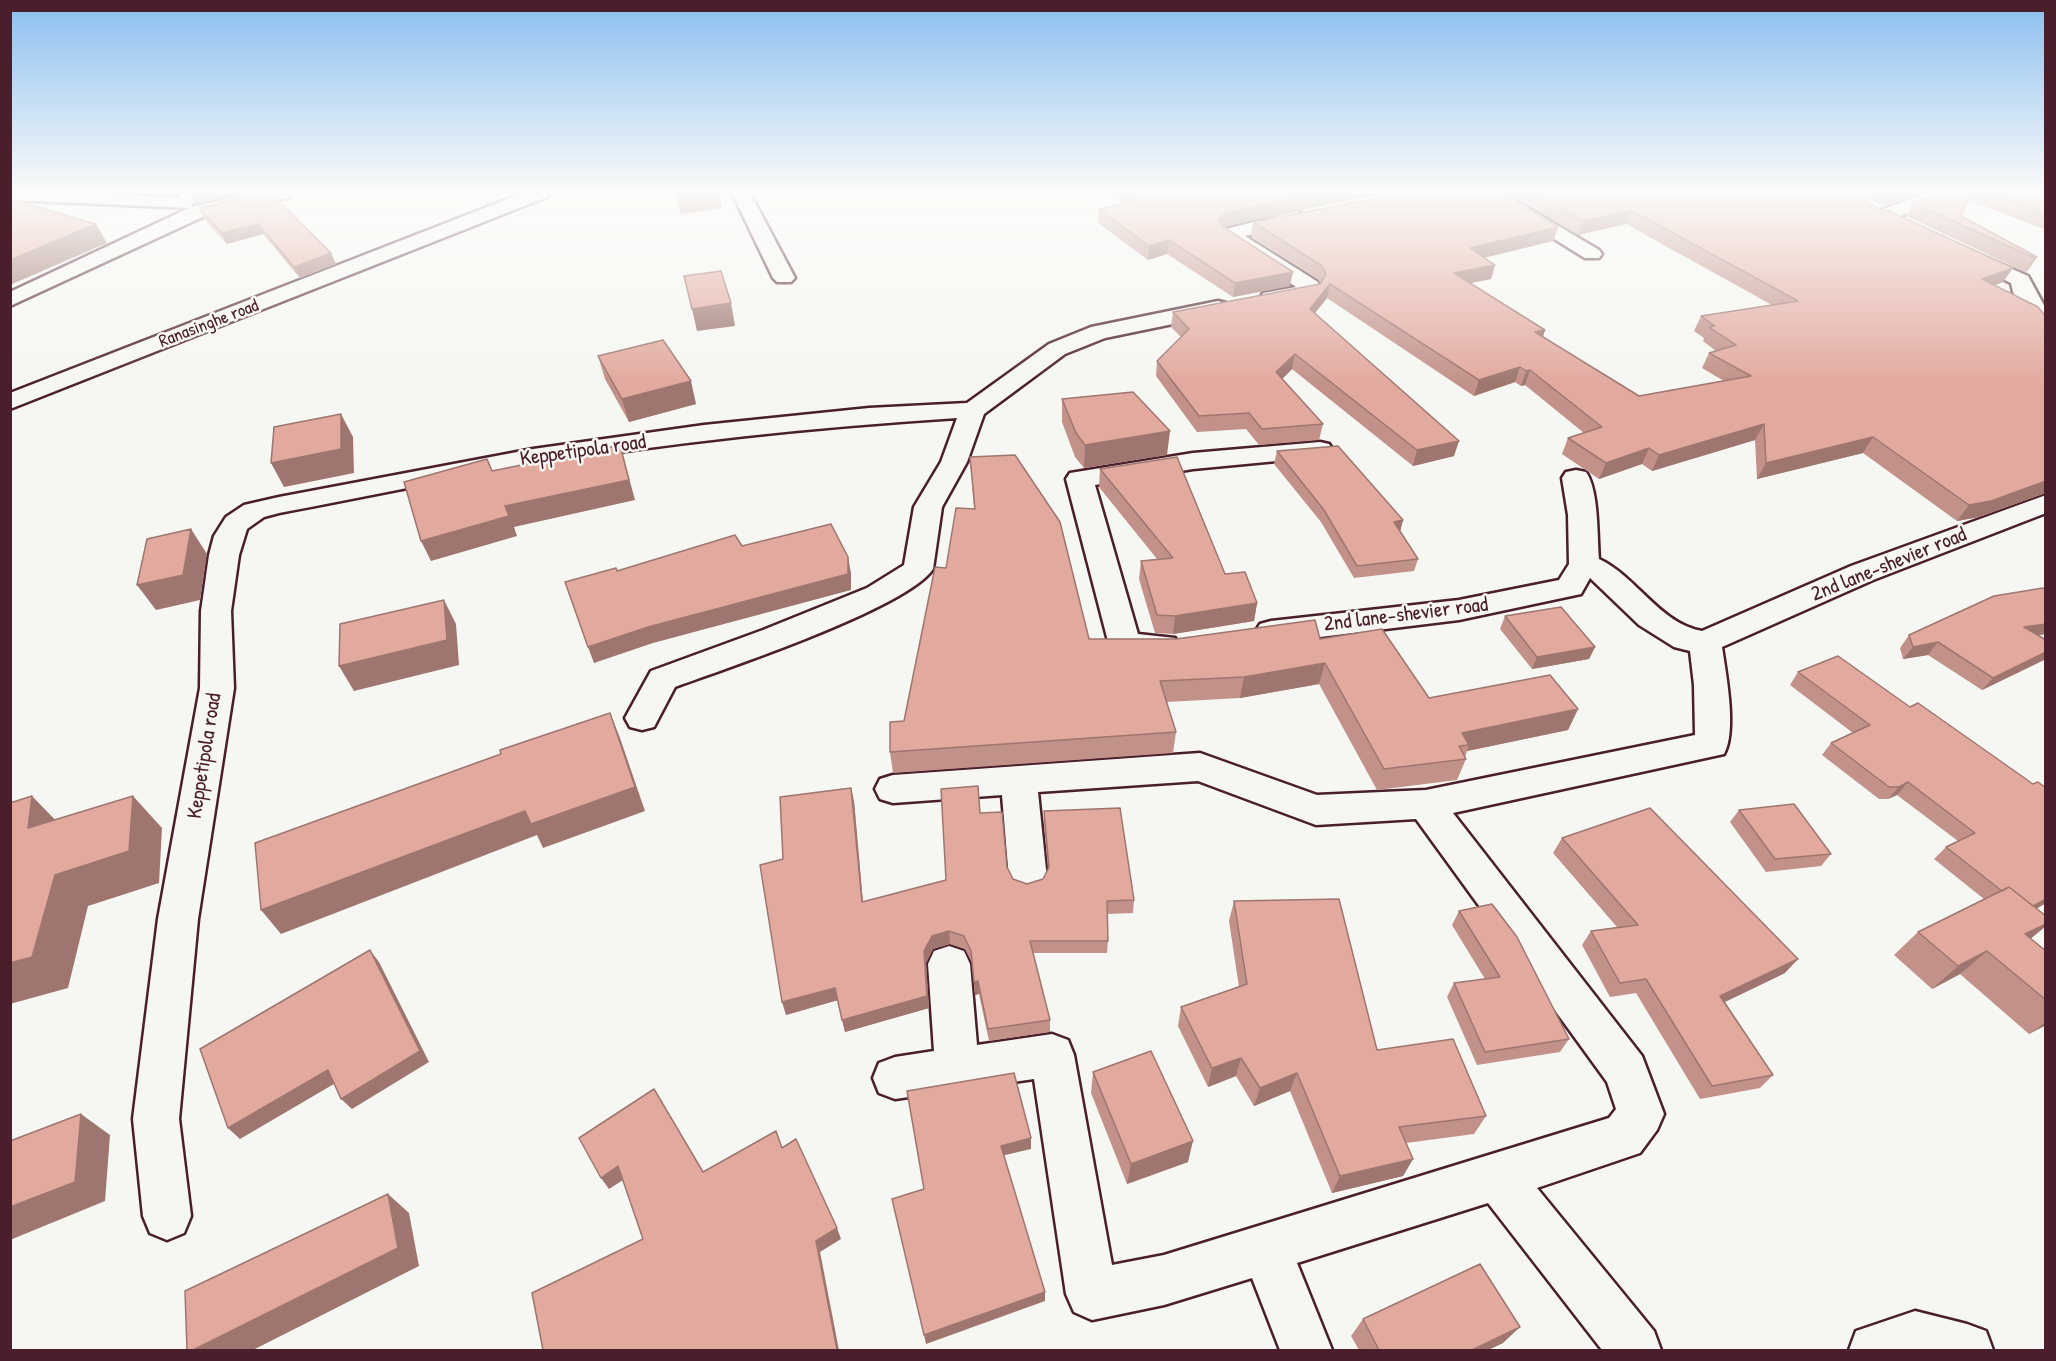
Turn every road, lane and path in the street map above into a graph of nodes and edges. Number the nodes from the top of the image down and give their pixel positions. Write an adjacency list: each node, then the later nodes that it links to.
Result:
1 (102, 257): 9 (street)
2 (379, 257): 11 (street, Ranasinghe road)
3 (773, 257): 6 (street)
4 (1263, 257): 12 (street)
5 (1970, 257): 7 (street)
6 (784, 278)
7 (2021, 280): 8 (street); 10 (street)
8 (2046, 282)
9 (10, 300)
10 (2046, 328)
11 (10, 402)
12 (973, 410): 20 (street); 29 (street, Keppetipola road)
13 (1331, 449): 19 (street)
14 (1576, 478): 16 (street)
15 (2046, 503): 18 (street, 2nd lane-shevier road)
16 (1584, 564): 17 (street, 2nd lane-shevier road); 18 (street)
17 (1244, 635)
18 (1705, 642): 23 (street)
19 (1193, 644)
20 (642, 718)
21 (1019, 779): 22 (street); 23 (street); 24 (street)
22 (893, 789)
23 (1426, 804): 28 (street)
24 (1028, 879)
25 (948, 964): 26 (street)
26 (957, 1068): 27 (street); 30 (street)
27 (895, 1078)
28 (1498, 1177): 30 (street); 32 (street)
29 (167, 1216)
30 (1266, 1248): 31 (street)
31 (1306, 1350)
32 (1635, 1350)
33 (1875, 1350): 34 (street)
34 (1967, 1350)

